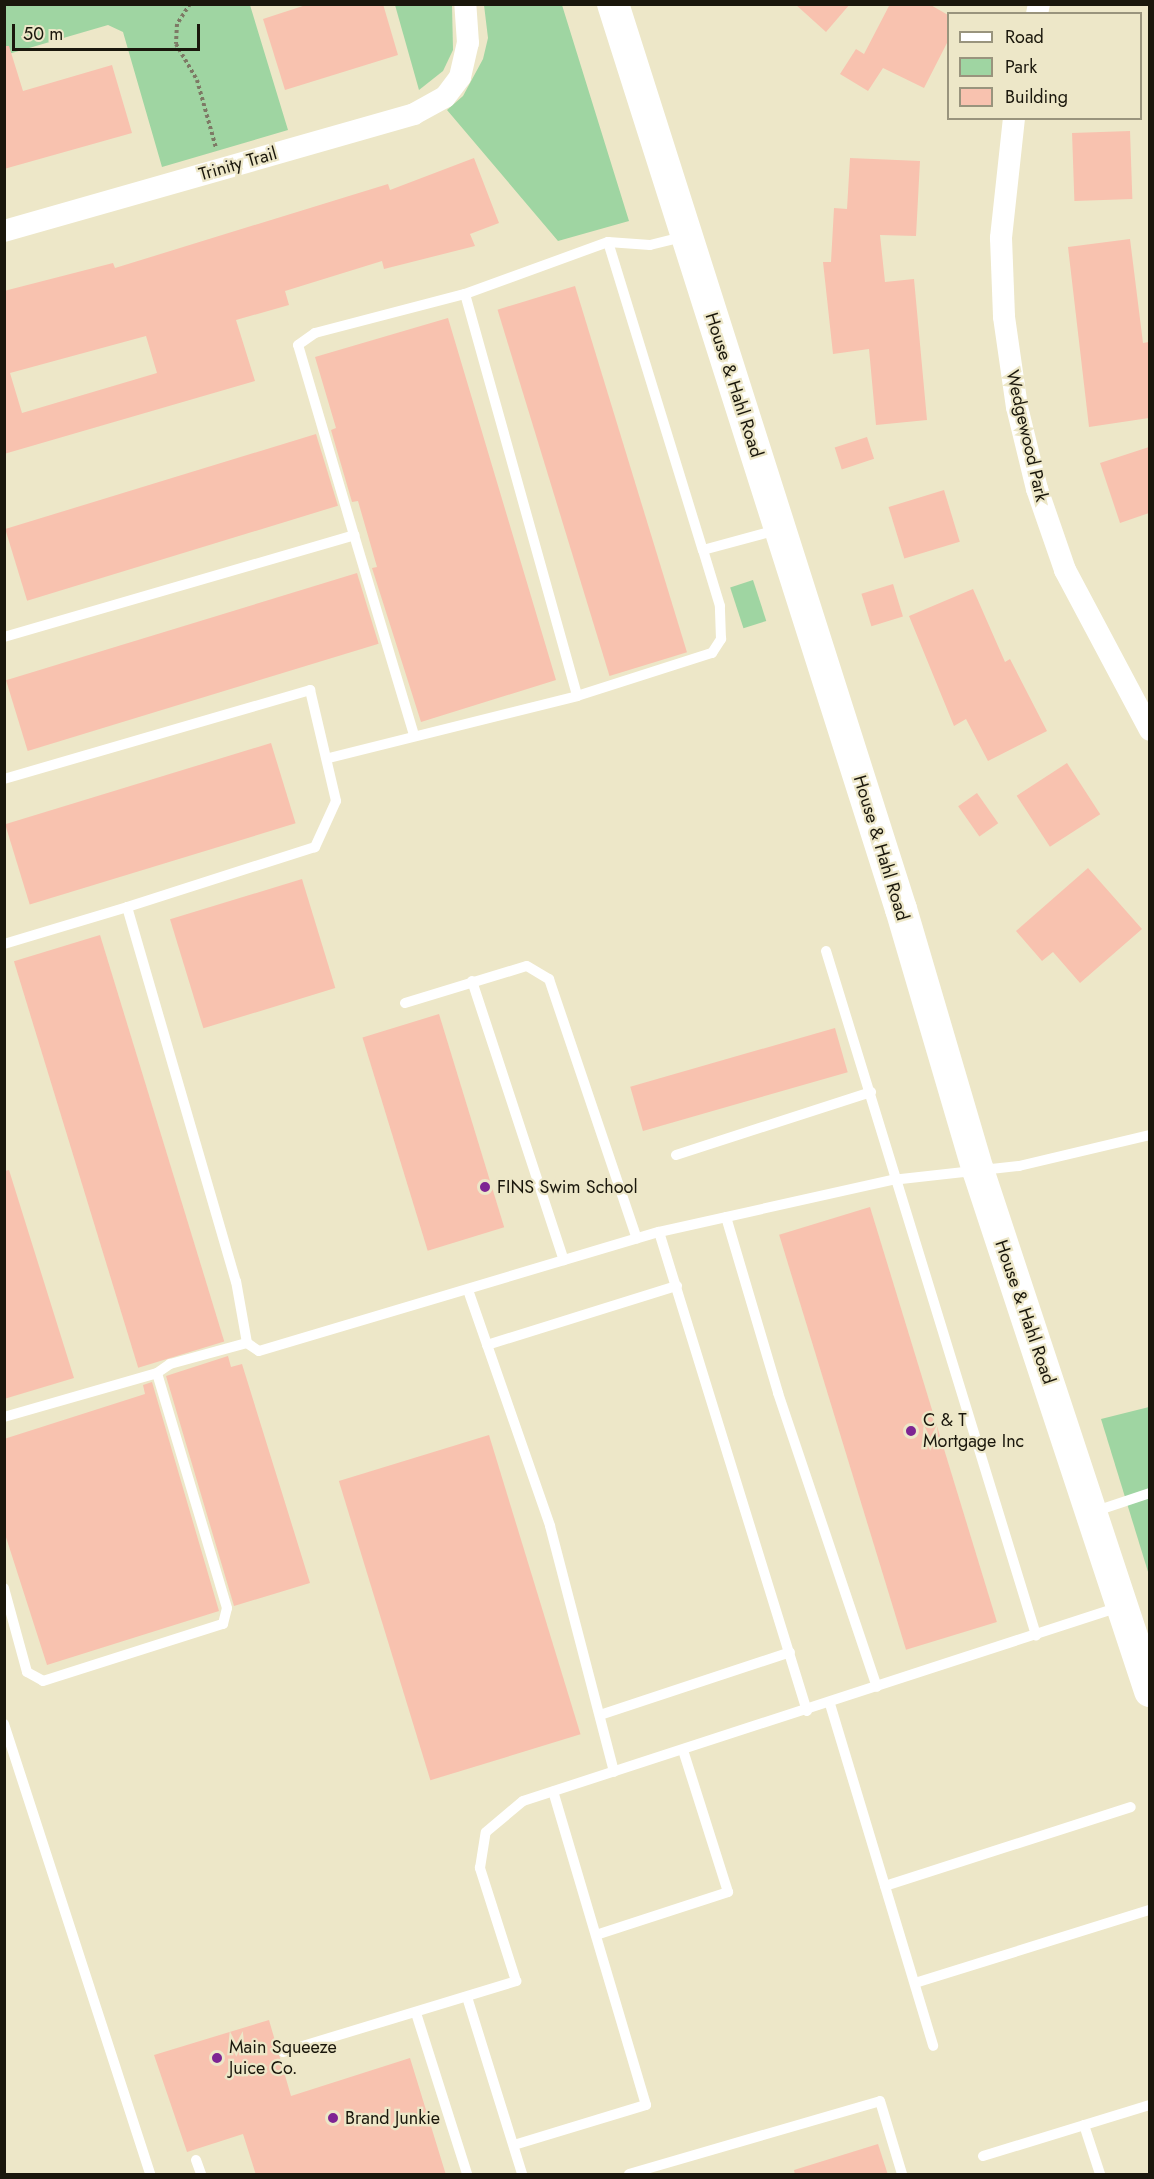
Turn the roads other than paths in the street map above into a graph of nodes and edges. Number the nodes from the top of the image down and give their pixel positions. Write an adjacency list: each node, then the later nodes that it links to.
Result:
1 (465, 4): 4 (street, Trinity Trail)
2 (613, 4): 5 (street, House & Hahl Road)
3 (1014, 120): 13 (street, Wedgewood Park)
4 (4, 231)
5 (687, 236): 6 (lane); 8 (street, House & Hahl Road)
6 (608, 243): 7 (lane); 10 (lane)
7 (465, 294): 9 (lane); 12 (lane)
8 (780, 529): 10 (lane); 25 (street, House & Hahl Road)
9 (354, 535): 11 (lane); 14 (lane)
10 (703, 550): 12 (lane)
11 (4, 637)
12 (577, 696): 14 (lane)
13 (1149, 730)
14 (414, 735): 15 (lane)
15 (329, 758): 16 (lane); 17 (lane)
16 (4, 779)
17 (127, 907): 18 (lane); 33 (lane)
18 (4, 944)
19 (826, 951): 22 (lane)
20 (472, 981): 21 (lane); 29 (lane); 30 (lane)
21 (405, 1003)
22 (871, 1092): 24 (lane); 26 (lane)
23 (1149, 1135): 25 (lane)
24 (676, 1155)
25 (978, 1170): 26 (lane); 38 (street, House & Hahl Road)
26 (892, 1180): 27 (lane); 41 (lane)
27 (726, 1217): 28 (lane); 43 (lane)
28 (659, 1232): 29 (lane); 31 (lane)
29 (637, 1239): 30 (lane)
30 (564, 1260): 32 (lane)
31 (677, 1286): 34 (lane); 42 (lane)
32 (468, 1290): 33 (lane); 34 (lane)
33 (247, 1343): 35 (lane)
34 (487, 1345): 47 (lane)
35 (157, 1373): 36 (lane); 39 (lane)
36 (4, 1417)
37 (1149, 1493): 38 (lane)
38 (1093, 1512): 40 (street, House & Hahl Road)
39 (4, 1588)
40 (1122, 1606): 41 (lane); 44 (street, House & Hahl Road)
41 (1036, 1635): 43 (lane)
42 (790, 1652): 46 (lane); 47 (lane)
43 (877, 1687): 45 (lane)
44 (1149, 1691)
45 (830, 1704): 46 (lane); 53 (lane)
46 (807, 1711): 49 (lane)
47 (600, 1715): 50 (lane)
48 (4, 1724): 66 (lane)
49 (684, 1749): 50 (lane); 55 (lane)
50 (614, 1772): 51 (lane)
51 (554, 1791): 55 (lane); 57 (lane)
52 (1131, 1807): 53 (lane)
53 (885, 1886): 56 (lane)
54 (1149, 1910): 56 (lane)
55 (596, 1935): 63 (lane)
56 (915, 1983): 59 (lane)
57 (467, 1997): 58 (lane); 63 (lane)
58 (416, 2013): 60 (lane); 68 (lane)
59 (933, 2046)
60 (283, 2052)
61 (1149, 2105): 62 (lane)
62 (1084, 2125): 64 (lane); 72 (lane)
63 (514, 2145): 69 (lane)
64 (983, 2156)
65 (196, 2160): 67 (lane)
66 (150, 2175)
67 (201, 2175)
68 (467, 2175)
69 (522, 2175)
70 (629, 2175): 71 (lane)
71 (902, 2175)
72 (1100, 2175)

